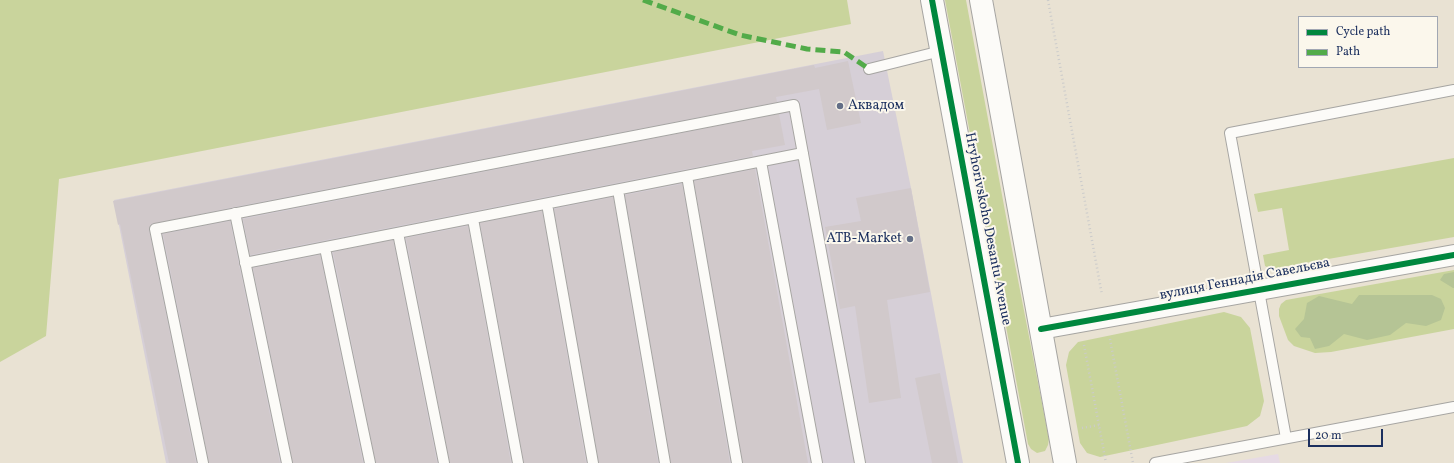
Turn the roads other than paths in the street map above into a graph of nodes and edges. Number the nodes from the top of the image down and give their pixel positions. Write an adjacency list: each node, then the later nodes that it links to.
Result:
1 (932, 0): 3 (street, Hryhorivskoho Desantu Avenue)
2 (981, 0): 18 (street)
3 (941, 51): 4 (lane); 31 (street, Hryhorivskoho Desantu Avenue)
4 (869, 69)
5 (1454, 90): 17 (lane)
6 (803, 154): 7 (lane); 11 (lane); 30 (lane)
7 (761, 162): 8 (lane); 29 (lane)
8 (687, 176): 9 (lane); 28 (lane)
9 (618, 190): 10 (lane); 27 (lane)
10 (547, 204): 12 (lane); 26 (lane)
11 (235, 213): 16 (lane); 21 (lane)
12 (473, 219): 13 (lane); 25 (lane)
13 (398, 233): 14 (lane); 24 (lane)
14 (325, 248): 16 (lane); 23 (lane)
15 (1454, 255): 17 (street, вулиця Геннадія Савельєва)
16 (245, 263): 22 (lane)
17 (1259, 289): 18 (street, вулиця Геннадія Савельєва); 20 (lane)
18 (1041, 330): 32 (street)
19 (1454, 407): 20 (lane)
20 (1286, 438): 33 (lane)
21 (203, 463)
22 (287, 463)
23 (370, 463)
24 (444, 463)
25 (518, 463)
26 (593, 463)
27 (665, 463)
28 (737, 463)
29 (817, 463)
30 (860, 463)
31 (1018, 463)
32 (1065, 463)
33 (1155, 463)

